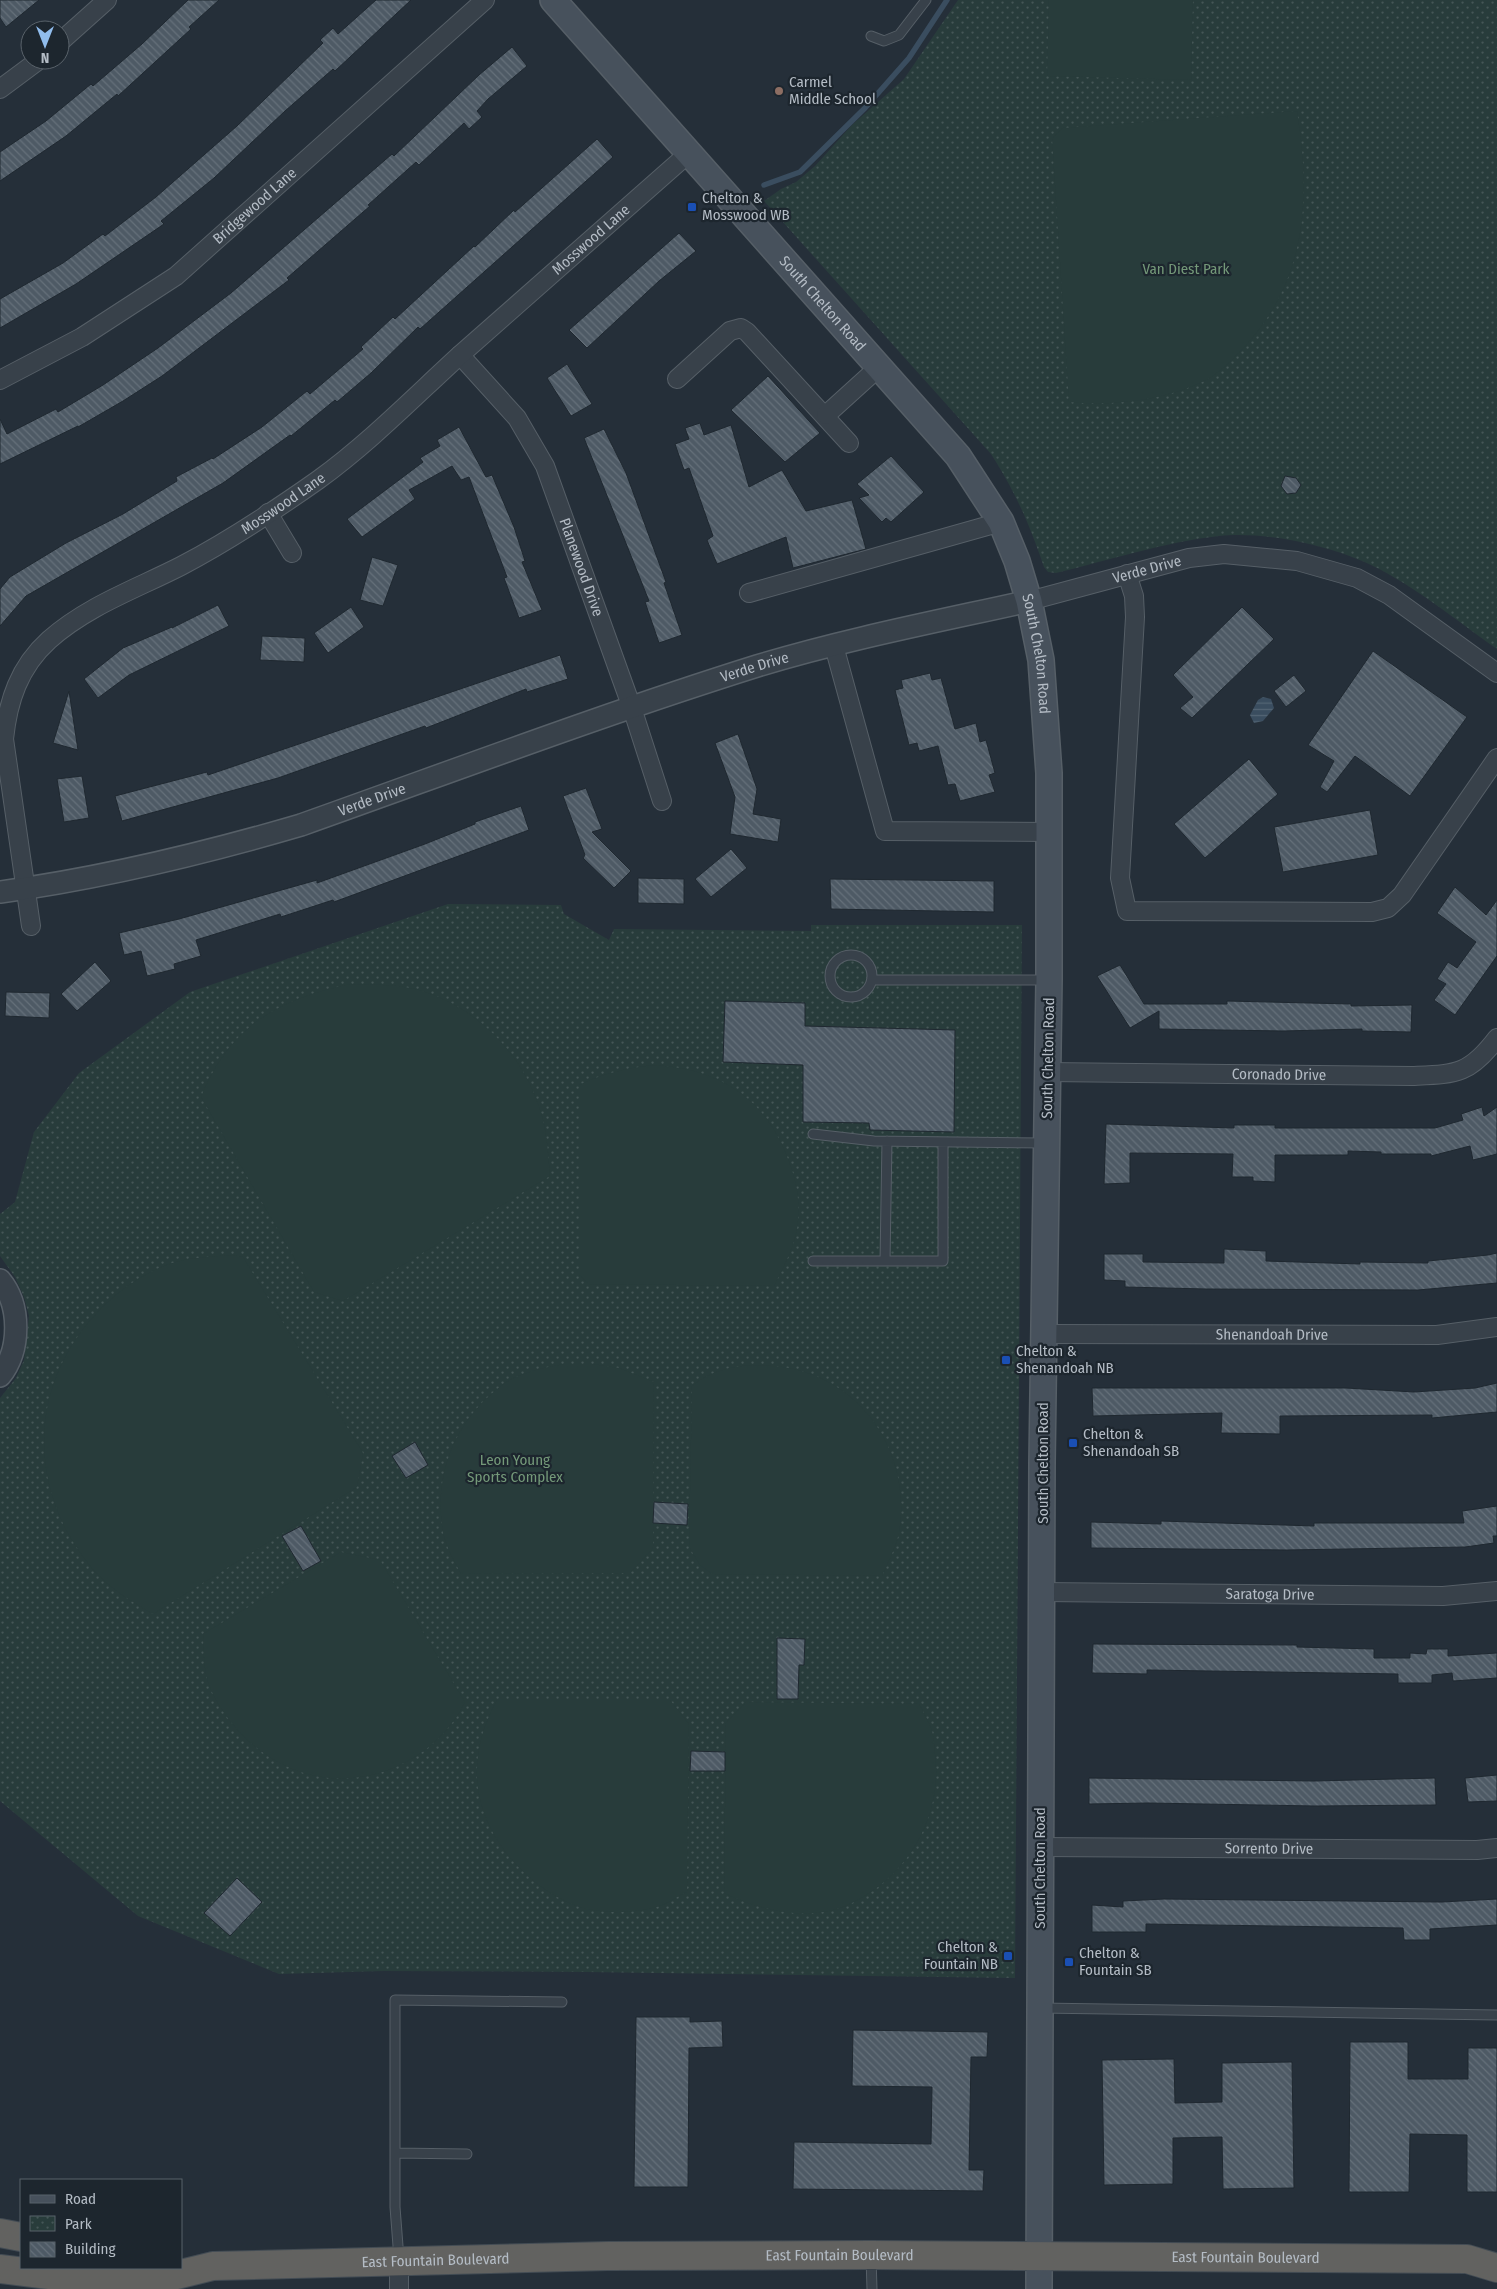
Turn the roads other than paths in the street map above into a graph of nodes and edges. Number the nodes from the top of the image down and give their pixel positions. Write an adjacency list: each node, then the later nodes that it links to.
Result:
1 (107, 0): 5 (street)
2 (485, 0): 13 (street, Bridgewood Lane)
3 (553, 0): 9 (main road, South Chelton Road)
4 (923, 1): 6 (lane)
5 (70, 33)
6 (872, 36)
7 (26, 70): 8 (street)
8 (0, 89)
9 (689, 153): 10 (street, Mosswood Lane); 11 (main road, South Chelton Road)
10 (460, 356): 16 (street, Mosswood Lane); 24 (street, Planewood Drive)
11 (879, 367): 14 (street); 17 (main road, South Chelton Road)
12 (677, 379): 14 (street)
13 (0, 380)
14 (826, 416): 15 (street)
15 (849, 442)
16 (268, 513): 18 (street); 28 (street, Mosswood Lane)
17 (1001, 522): 20 (street); 21 (main road, South Chelton Road)
18 (292, 553)
19 (1127, 574): 21 (street, Verde Drive); 23 (street, Verde Drive); 25 (street)
20 (749, 592)
21 (1029, 601): 22 (street, Verde Drive); 27 (main road, South Chelton Road)
22 (834, 646): 24 (street, Verde Drive); 27 (street)
23 (1497, 673)
24 (632, 708): 26 (street, Planewood Drive); 28 (street, Verde Drive)
25 (1497, 758)
26 (662, 801)
27 (1050, 832): 32 (main road, South Chelton Road)
28 (25, 889): 29 (street, Verde Drive); 30 (street, Mosswood Lane)
29 (0, 892)
30 (32, 926)
31 (873, 980): 31 (lane); 32 (lane)
32 (1049, 980): 34 (main road, South Chelton Road)
33 (1497, 1038): 34 (street, Coronado Drive)
34 (1047, 1072): 38 (main road, South Chelton Road)
35 (813, 1134): 36 (lane)
36 (887, 1141): 37 (lane); 40 (lane)
37 (943, 1142): 38 (lane); 40 (lane)
38 (1046, 1143): 43 (main road, South Chelton Road)
39 (813, 1260): 40 (lane)
40 (885, 1261)
41 (0, 1280): 44 (street)
42 (1497, 1327): 43 (street, Shenandoah Drive)
43 (1044, 1334): 46 (main road, South Chelton Road)
44 (0, 1376)
45 (1497, 1591): 46 (street, Saratoga Drive)
46 (1042, 1592): 47 (main road, South Chelton Road)
47 (1041, 1847): 48 (street, Sorrento Drive); 50 (main road, South Chelton Road)
48 (1497, 1848)
49 (562, 2002): 52 (lane)
50 (1040, 2008): 51 (lane); 58 (main road, South Chelton Road)
51 (1497, 2015)
52 (396, 2152): 53 (lane); 61 (lane)
53 (467, 2154)
54 (0, 2233): 55 (highway)
55 (20, 2237)
56 (1497, 2250): 60 (highway, East Fountain Boulevard)
57 (872, 2255): 58 (highway, East Fountain Boulevard); 61 (highway, East Fountain Boulevard); 67 (lane)
58 (1040, 2255): 60 (highway, East Fountain Boulevard); 68 (main road, South Chelton Road)
59 (182, 2258): 62 (highway, East Fountain Boulevard)
60 (1467, 2259): 63 (highway, East Fountain Boulevard)
61 (399, 2262): 62 (highway, East Fountain Boulevard); 66 (street)
62 (213, 2266): 65 (highway, East Fountain Boulevard)
63 (1497, 2268)
64 (0, 2270): 65 (highway, East Fountain Boulevard)
65 (57, 2283)
66 (399, 2289)
67 (872, 2289)
68 (1039, 2289)

